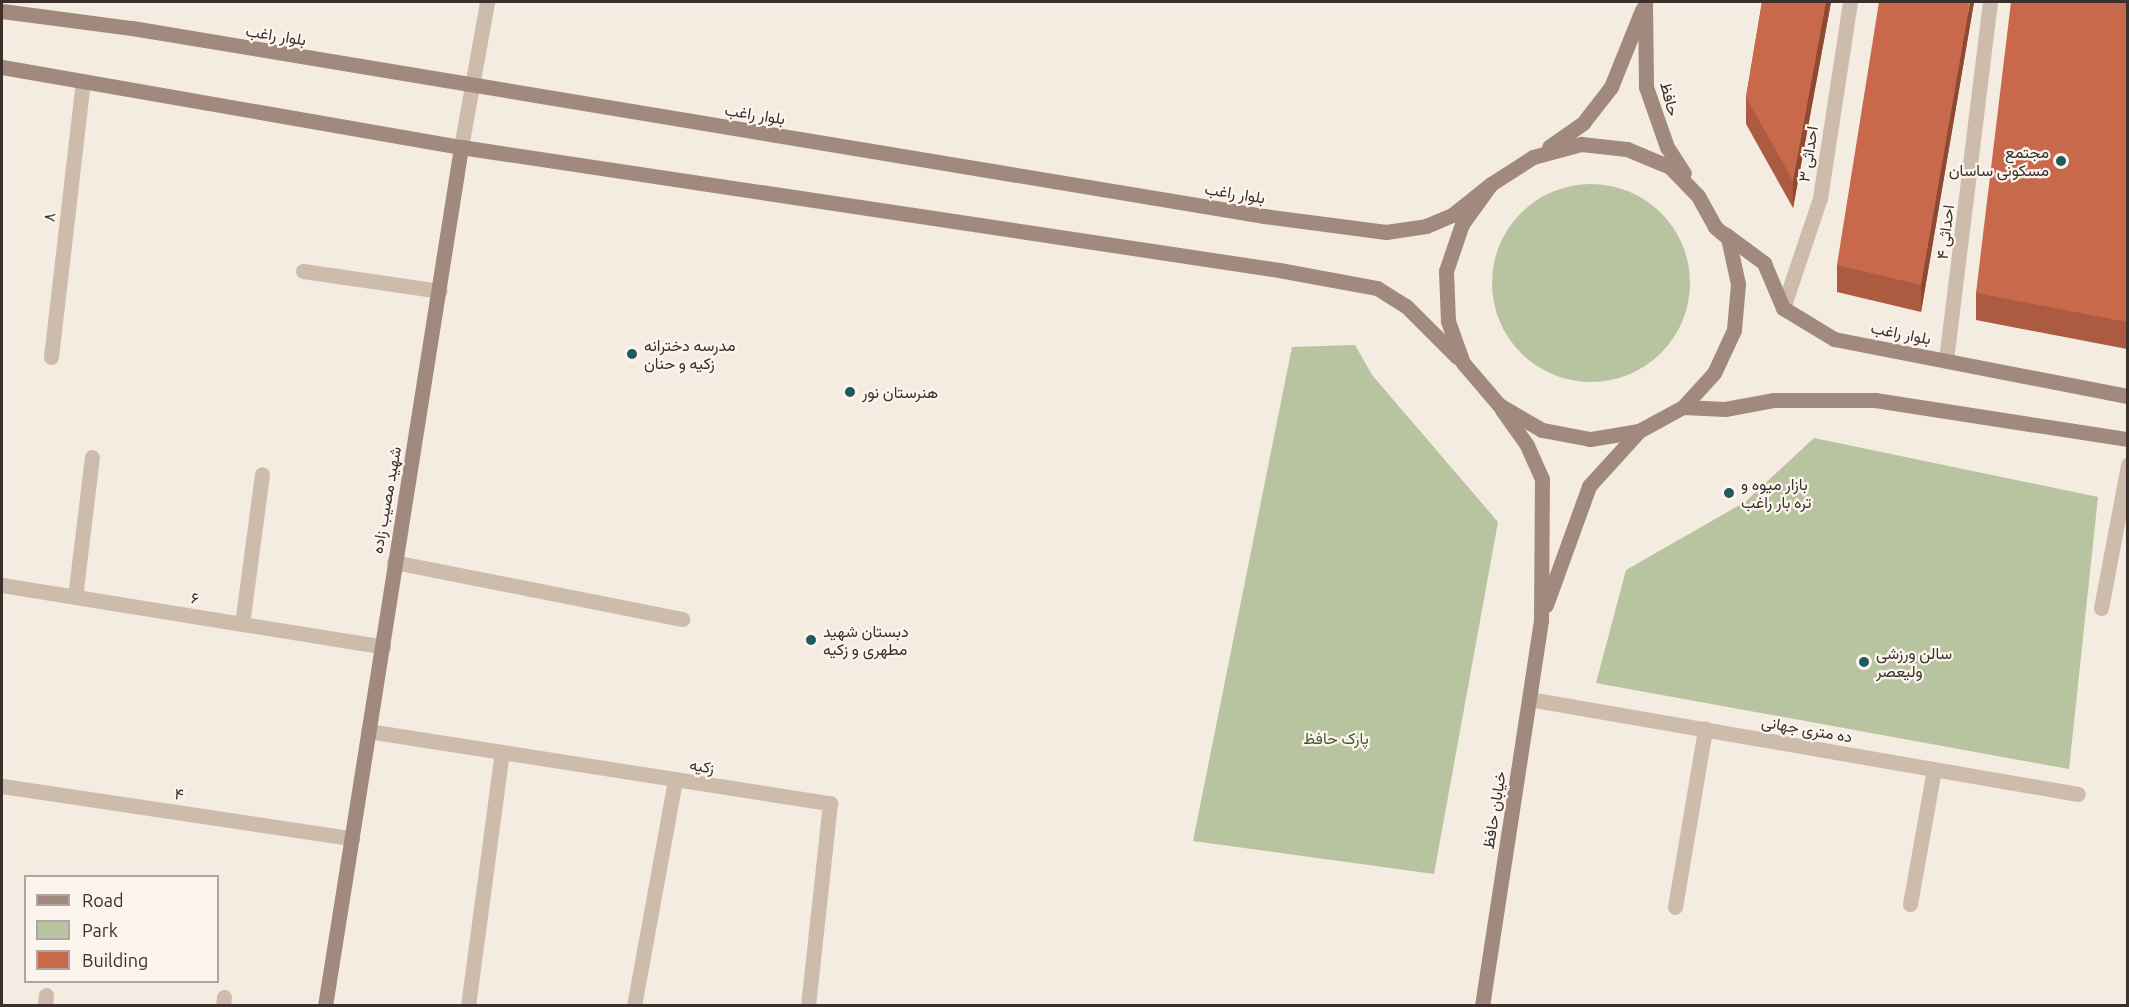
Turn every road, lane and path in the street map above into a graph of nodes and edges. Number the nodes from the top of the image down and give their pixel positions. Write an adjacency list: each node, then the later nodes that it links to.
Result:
1 (487, 2): 8 (street, شهید مصیب زاده)
2 (1645, 2): 10 (street, حافظ); 12 (street, حافظ)
3 (1850, 2): 16 (street, احداثی ۳)
4 (1990, 2): 18 (street, احداثی ۴)
5 (2, 11): 8 (street, بلوار راغب)
6 (2, 67): 7 (street)
7 (83, 81): 9 (street); 17 (street, ۸)
8 (474, 86): 9 (street, شهید مصیب زاده); 11 (street, بلوار راغب)
9 (461, 147): 15 (street, شهید مصیب زاده); 19 (street)
10 (1533, 157): 11 (street, بلوار راغب); 12 (street)
11 (1491, 184): 19 (street)
12 (1698, 196): 13 (street)
13 (1715, 227): 16 (street); 22 (street)
14 (303, 271): 15 (street)
15 (440, 291): 28 (street, شهید مصیب زاده)
16 (1783, 308): 18 (street, بلوار راغب)
17 (51, 357)
18 (1946, 360): 20 (street, بلوار راغب)
19 (1463, 363): 21 (street, خیابان حافظ)
20 (2127, 396)
21 (1499, 405): 23 (street); 33 (street, خیابان حافظ)
22 (1683, 407): 23 (street); 24 (street)
23 (1639, 431): 33 (street, خیابان حافظ)
24 (2127, 439)
25 (92, 457): 30 (street)
26 (2127, 465): 31 (street)
27 (262, 474): 34 (street)
28 (394, 562): 32 (street); 35 (street, شهید مصیب زاده)
29 (2, 585): 30 (street, ۶)
30 (75, 597): 34 (street, ۶)
31 (2101, 608)
32 (682, 619)
33 (1541, 619): 36 (street, خیابان حافظ)
34 (242, 624): 35 (street, ۶)
35 (383, 647): 38 (street, شهید مصیب زاده)
36 (1529, 699): 37 (street, ده متری جهانی); 51 (street, خیابان حافظ)
37 (1704, 729): 40 (street, ده متری جهانی); 46 (street)
38 (368, 731): 39 (street, زکیه); 44 (street, شهید مصیب زاده)
39 (502, 752): 41 (street, زکیه); 48 (street)
40 (1934, 769): 43 (street, ده متری جهانی); 45 (street)
41 (675, 780): 49 (street); 50 (street, زکیه)
42 (2, 786): 44 (street, ۴)
43 (2078, 794)
44 (352, 838): 47 (street, شهید مصیب زاده)
45 (1910, 904)
46 (1676, 907)
47 (325, 1005)
48 (468, 1005)
49 (634, 1005)
50 (808, 1005)
51 (1482, 1005)

